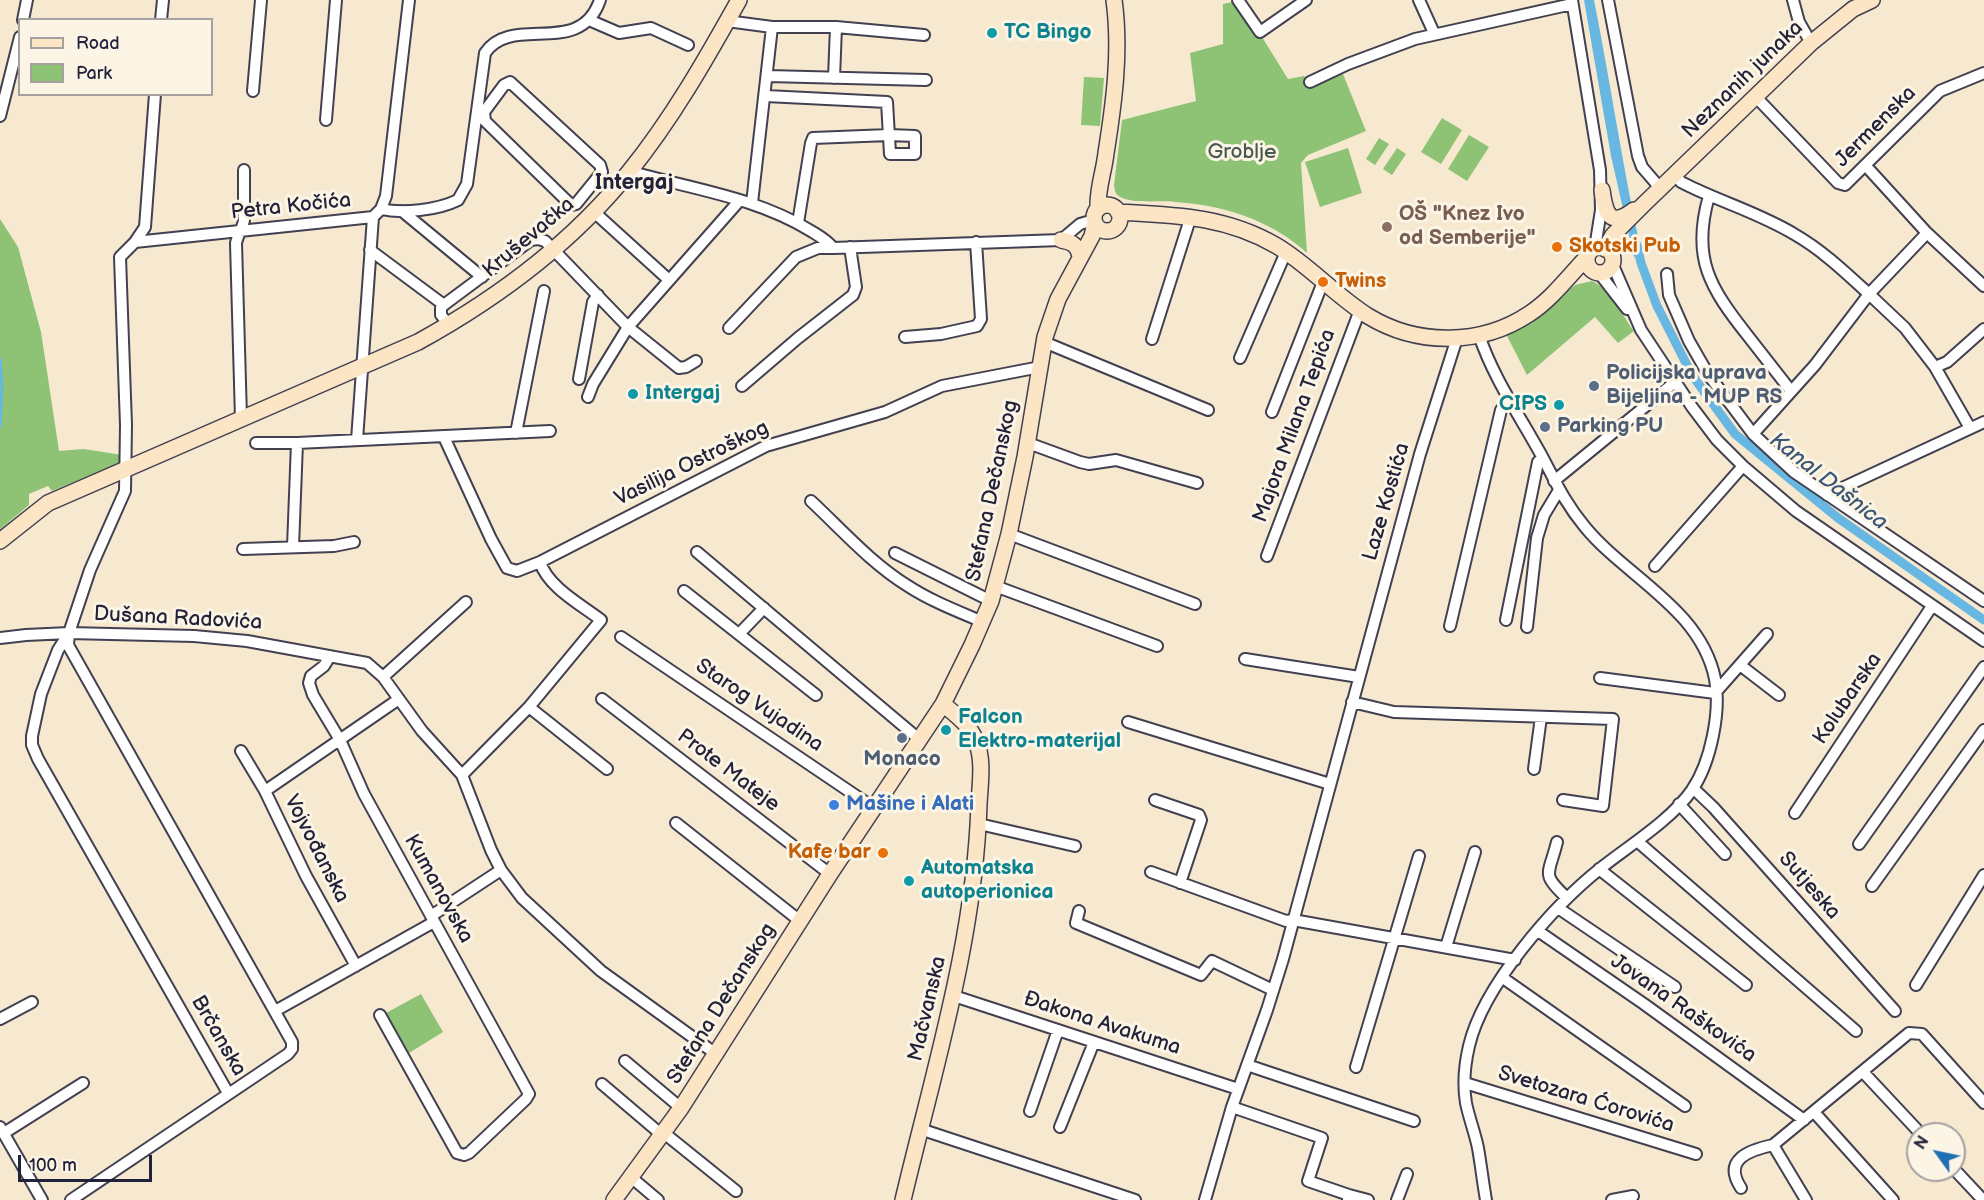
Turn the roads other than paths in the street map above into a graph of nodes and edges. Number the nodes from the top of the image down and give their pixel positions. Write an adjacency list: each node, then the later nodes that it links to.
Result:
1 (27, 0): 16 (street)
2 (163, 0): 17 (street)
3 (261, 0): 32 (street)
4 (336, 0): 37 (street)
5 (409, 0): 52 (street, Petra Kočića)
6 (600, 0): 18 (street)
7 (739, 0): 19 (main road, Kruševačka)
8 (1114, 0): 38 (main road)
9 (1238, 0): 10 (street)
10 (1306, 0)
11 (1419, 0): 22 (street)
12 (1608, 0): 44 (street)
13 (1793, 0): 24 (street)
14 (1872, 0): 24 (main road, Neznanih junaka)
15 (1572, 2): 22 (street); 45 (street)
16 (23, 18)
17 (161, 18)
18 (589, 21): 26 (street); 50 (street)
19 (727, 21): 20 (street); 43 (main road, Kruševačka)
20 (772, 27): 21 (street); 28 (street)
21 (836, 27): 23 (street); 29 (street)
22 (1434, 33): 31 (street)
23 (924, 35)
24 (1811, 43): 35 (main road, Neznanih junaka)
25 (18, 45): 36 (street)
26 (688, 45)
27 (1984, 73): 39 (street, Jermenska)
28 (768, 76): 29 (street); 34 (street)
29 (834, 78): 30 (street)
30 (926, 80)
31 (1311, 82)
32 (253, 91)
33 (155, 96): 62 (street)
34 (766, 96): 48 (street); 57 (street)
35 (1756, 97): 39 (street, Jermenska); 42 (main road, Neznanih junaka)
36 (0, 117)
37 (326, 120)
38 (1106, 160): 49 (main road); 54 (main road)
39 (1866, 166): 60 (street)
40 (602, 168): 40 (street); 43 (street)
41 (244, 170): 59 (street)
42 (1675, 175): 44 (main road, Neznanih junaka); 46 (street)
43 (625, 177): 47 (street); 51 (main road, Kruševačka)
44 (1661, 189): 56 (main road, Neznanih junaka)
45 (1602, 190): 56 (main road); 69 (street)
46 (1709, 196): 80 (street); 102 (street)
47 (740, 200): 48 (street); 75 (street)
48 (752, 203): 57 (street)
49 (1117, 210): 53 (main road); 54 (main road); 58 (main road)
50 (402, 211): 52 (street); 74 (street, Kruševačka)
51 (593, 211): 66 (main road, Kruševačka); 75 (street)
52 (377, 213): 59 (street, Petra Kočića); 67 (street)
53 (1161, 214): 55 (main road); 58 (main road)
54 (1096, 216): 58 (main road); 61 (street); 70 (main road)
55 (1191, 216): 68 (main road); 92 (street)
56 (1622, 222): 69 (main road)
57 (798, 223): 65 (street)
58 (1112, 230): 71 (main road)
59 (238, 233): 62 (street, Petra Kočića); 107 (street)
60 (1927, 233): 77 (street); 80 (street)
61 (1067, 235): 63 (street); 70 (main road)
62 (135, 242): 120 (street)
63 (976, 242): 64 (street); 90 (street)
64 (850, 247): 65 (street); 101 (street)
65 (833, 248): 87 (street)
66 (554, 249): 74 (street); 81 (street); 85 (main road, Kruševačka)
67 (370, 250): 82 (street); 96 (street)
68 (1286, 252): 76 (main road); 94 (street)
69 (1602, 253): 72 (main road); 78 (main road); 84 (street)
70 (1080, 257): 71 (main road)
71 (1072, 271): 93 (main road, Stefana Dečanskog)
72 (1596, 273): 78 (main road); 84 (street)
73 (1667, 274): 112 (street)
74 (482, 276): 82 (street)
75 (669, 280): 86 (street)
76 (1323, 282): 83 (main road); 106 (street)
77 (1984, 286)
78 (1557, 288): 89 (main road)
79 (544, 291): 111 (street)
80 (1869, 294): 98 (street); 102 (street)
81 (598, 295): 86 (street); 99 (street)
82 (444, 305): 85 (street)
83 (1360, 310): 91 (main road); 132 (street, Majora Milana Tepića)
84 (1635, 319): 100 (street)
85 (450, 325): 96 (main road, Kruševačka)
86 (628, 327): 95 (street); 103 (street)
87 (729, 328)
88 (1984, 329): 98 (street)
89 (1479, 335): 91 (main road); 104 (street, Svetozara Ćorovića)
90 (905, 337)
91 (1457, 338): 159 (street, Laze Kostića)
92 (1152, 339)
93 (1044, 342): 97 (main road, Stefana Dečanskog); 105 (street)
94 (1240, 358)
95 (696, 361)
96 (361, 366): 107 (main road, Kruševačka); 114 (street)
97 (1040, 367): 117 (main road, Stefana Dečanskog); 133 (street, Vasilija Ostroškog)
98 (1935, 367): 109 (street)
99 (579, 379)
100 (1675, 382): 119 (street); 122 (street)
101 (742, 386)
102 (1791, 391): 112 (street)
103 (588, 397)
104 (1509, 399): 118 (street, Svetozara Ćorovića); 145 (street)
105 (1208, 410)
106 (1272, 412)
107 (241, 418): 120 (main road, Kruševačka)
108 (1984, 422): 109 (street)
109 (1970, 428): 123 (street)
110 (550, 431): 111 (street)
111 (516, 433): 113 (street)
112 (1753, 434): 123 (street)
113 (444, 437): 114 (street); 133 (street, Vasilija Ostroškog)
114 (357, 440): 116 (street)
115 (256, 443): 116 (street)
116 (297, 443): 128 (street)
117 (1028, 443): 121 (street); 125 (main road, Stefana Dečanskog)
118 (1542, 458): 122 (street, Svetozara Ćorovića); 143 (street)
119 (1743, 466): 134 (street); 141 (street)
120 (126, 468): 126 (main road, Kruševačka); 147 (street)
121 (1197, 483)
122 (1556, 486): 146 (street); 161 (street, Svetozara Ćorovića)
123 (1827, 495): 138 (street)
124 (811, 501): 144 (street)
125 (1009, 534): 135 (main road, Stefana Dečanskog); 140 (street)
126 (0, 540)
127 (354, 542): 128 (street)
128 (293, 547): 129 (street)
129 (243, 549)
130 (697, 552): 142 (street)
131 (895, 553): 137 (street)
132 (1268, 556)
133 (540, 562): 168 (street)
134 (1655, 566)
135 (995, 586): 137 (main road, Stefana Dečanskog); 153 (street)
136 (684, 591): 148 (street)
137 (991, 601): 144 (main road, Stefana Dečanskog)
138 (1984, 601)
139 (466, 602): 158 (street)
140 (1195, 604)
141 (1932, 606): 152 (street); 185 (street, Kolubarska)
142 (764, 608): 148 (street); 173 (street)
143 (1506, 620)
144 (982, 622): 167 (main road, Stefana Dečanskog)
145 (1450, 626)
146 (1527, 627)
147 (69, 633): 151 (street, Dušana Radovića); 154 (street, Dušana Radovića); 220 (street, Brčanska); 236 (street, Brčanska)
148 (739, 634): 162 (street)
149 (1767, 634): 156 (street)
150 (621, 637): 184 (street, Starog Vujadina)
151 (0, 638)
152 (1984, 641)
153 (1157, 646)
154 (330, 656): 158 (street, Dušana Radovića); 172 (street, Kumanovska)
155 (1245, 659): 159 (street)
156 (1740, 665): 161 (street); 163 (street)
157 (1984, 667): 190 (street)
158 (383, 677): 164 (street, Dušana Radovića)
159 (1359, 677): 166 (street, Laze Kostića)
160 (1600, 678): 161 (street)
161 (1715, 693): 179 (street, Svetozara Ćorovića)
162 (816, 695)
163 (1779, 695)
164 (399, 699): 172 (street); 177 (street, Dušana Radovića)
165 (602, 699): 198 (street, Prote Mateje)
166 (1352, 702): 169 (street); 178 (street, Laze Kostića)
167 (943, 704): 173 (main road, Stefana Dečanskog); 187 (main road, Mačvanska)
168 (529, 707): 175 (street); 177 (street)
169 (1541, 717): 176 (street); 182 (street)
170 (1128, 722): 178 (street)
171 (1984, 730): 201 (street)
172 (340, 740): 180 (street); 205 (street, Kumanovska)
173 (920, 740): 184 (main road, Stefana Dečanskog)
174 (241, 751): 180 (street, Vojvođanska)
175 (607, 769)
176 (1533, 769)
177 (462, 775): 196 (street, Dušana Radovića)
178 (1330, 784): 206 (street, Laze Kostića)
179 (1693, 788): 183 (street, Svetozara Ćorovića); 221 (street, Sutjeska)
180 (265, 791): 212 (street, Vojvođanska)
181 (1155, 800): 200 (street)
182 (1563, 800)
183 (1680, 804): 188 (street, Svetozara Ćorovića); 193 (street)
184 (874, 808): 198 (main road, Stefana Dečanskog)
185 (1795, 813)
186 (676, 823): 207 (street, Stefana Dečanskog)
187 (979, 824): 191 (street); 218 (main road, Mačvanska)
188 (1637, 841): 195 (street, Svetozara Ćorovića); 225 (street)
189 (1557, 842): 202 (street)
190 (1859, 844)
191 (1075, 846)
192 (1474, 852): 210 (street)
193 (1725, 854)
194 (1419, 856): 209 (street)
195 (1599, 869): 202 (street, Svetozara Ćorovića); 214 (street)
196 (501, 870): 205 (street); 227 (street, Dušana Radovića)
197 (1151, 872): 200 (street)
198 (830, 874): 207 (main road, Stefana Dečanskog)
199 (1984, 875): 215 (street)
200 (1180, 882): 206 (street)
201 (1872, 886)
202 (1567, 898): 203 (street, Svetozara Ćorovića)
203 (1558, 908): 208 (street, Svetozara Ćorovića); 216 (street)
204 (1079, 911): 217 (street)
205 (433, 919): 212 (street); 222 (street, Kumanovska)
206 (1293, 920): 209 (street); 217 (street, Laze Kostića)
207 (800, 921): 227 (main road, Stefana Dečanskog)
208 (1538, 931): 211 (street, Svetozara Ćorovića); 243 (street, Jovana Raškovića)
209 (1394, 938): 210 (street); 230 (street)
210 (1446, 947): 211 (street)
211 (1515, 960): 213 (street, Svetozara Ćorovića)
212 (356, 966): 220 (street)
213 (1503, 978): 233 (street, Svetozara Ćorovića); 238 (street, Svetozara Ćorovića)
214 (1746, 985)
215 (1916, 985)
216 (1676, 987)
217 (1273, 990): 229 (street, Laze Kostića)
218 (954, 996): 224 (street, Đakona Avakuma); 247 (main road, Mačvanska)
219 (32, 1002): 223 (street)
220 (275, 1011): 236 (street, Brčanska)
221 (1895, 1011)
222 (380, 1016)
223 (0, 1019)
224 (1058, 1030): 226 (street, Đakona Avakuma); 241 (street)
225 (1856, 1031)
226 (1094, 1042): 235 (street, Đakona Avakuma); 246 (street)
227 (716, 1054): 240 (main road, Stefana Dečanskog)
228 (625, 1061): 240 (street, Stefana Dečanskog)
229 (1247, 1065): 235 (street, Laze Kostića); 244 (street)
230 (1356, 1067)
231 (1863, 1072): 237 (street); 242 (street); 245 (street)
232 (83, 1083): 248 (street)
233 (1465, 1083): 251 (street, Svetozara Ćorovića); 268 (street, Svetozara Ćorovića)
234 (602, 1084): 249 (street)
235 (1238, 1089): 239 (street, Laze Kostića)
236 (228, 1093): 260 (street)
237 (1984, 1102)
238 (1685, 1106)
239 (1232, 1107): 258 (street); 265 (street, Laze Kostića)
240 (681, 1108): 249 (main road, Stefana Dečanskog)
241 (1030, 1111)
242 (1814, 1112): 243 (street); 271 (street)
243 (1804, 1120): 250 (street)
244 (1414, 1121)
245 (1910, 1122)
246 (1060, 1127)
247 (920, 1129): 263 (main road, Mačvanska); 264 (street)
248 (2, 1130): 259 (street)
249 (663, 1134): 253 (main road, Stefana Dečanskog); 256 (street)
250 (1773, 1145): 255 (street); 270 (street)
251 (1696, 1154)
252 (1407, 1174): 267 (street)
253 (632, 1178): 261 (main road, Stefana Dečanskog); 262 (street)
254 (1966, 1182): 272 (street)
255 (1742, 1188)
256 (736, 1191)
257 (1633, 1196): 269 (street)
258 (1349, 1198): 266 (street)
259 (42, 1200)
260 (71, 1200)
261 (614, 1200)
262 (658, 1200)
263 (903, 1200)
264 (1135, 1200)
265 (1205, 1200)
266 (1368, 1200)
267 (1397, 1200)
268 (1486, 1200)
269 (1612, 1200)
270 (1806, 1200)
271 (1893, 1200)
272 (1983, 1200)

